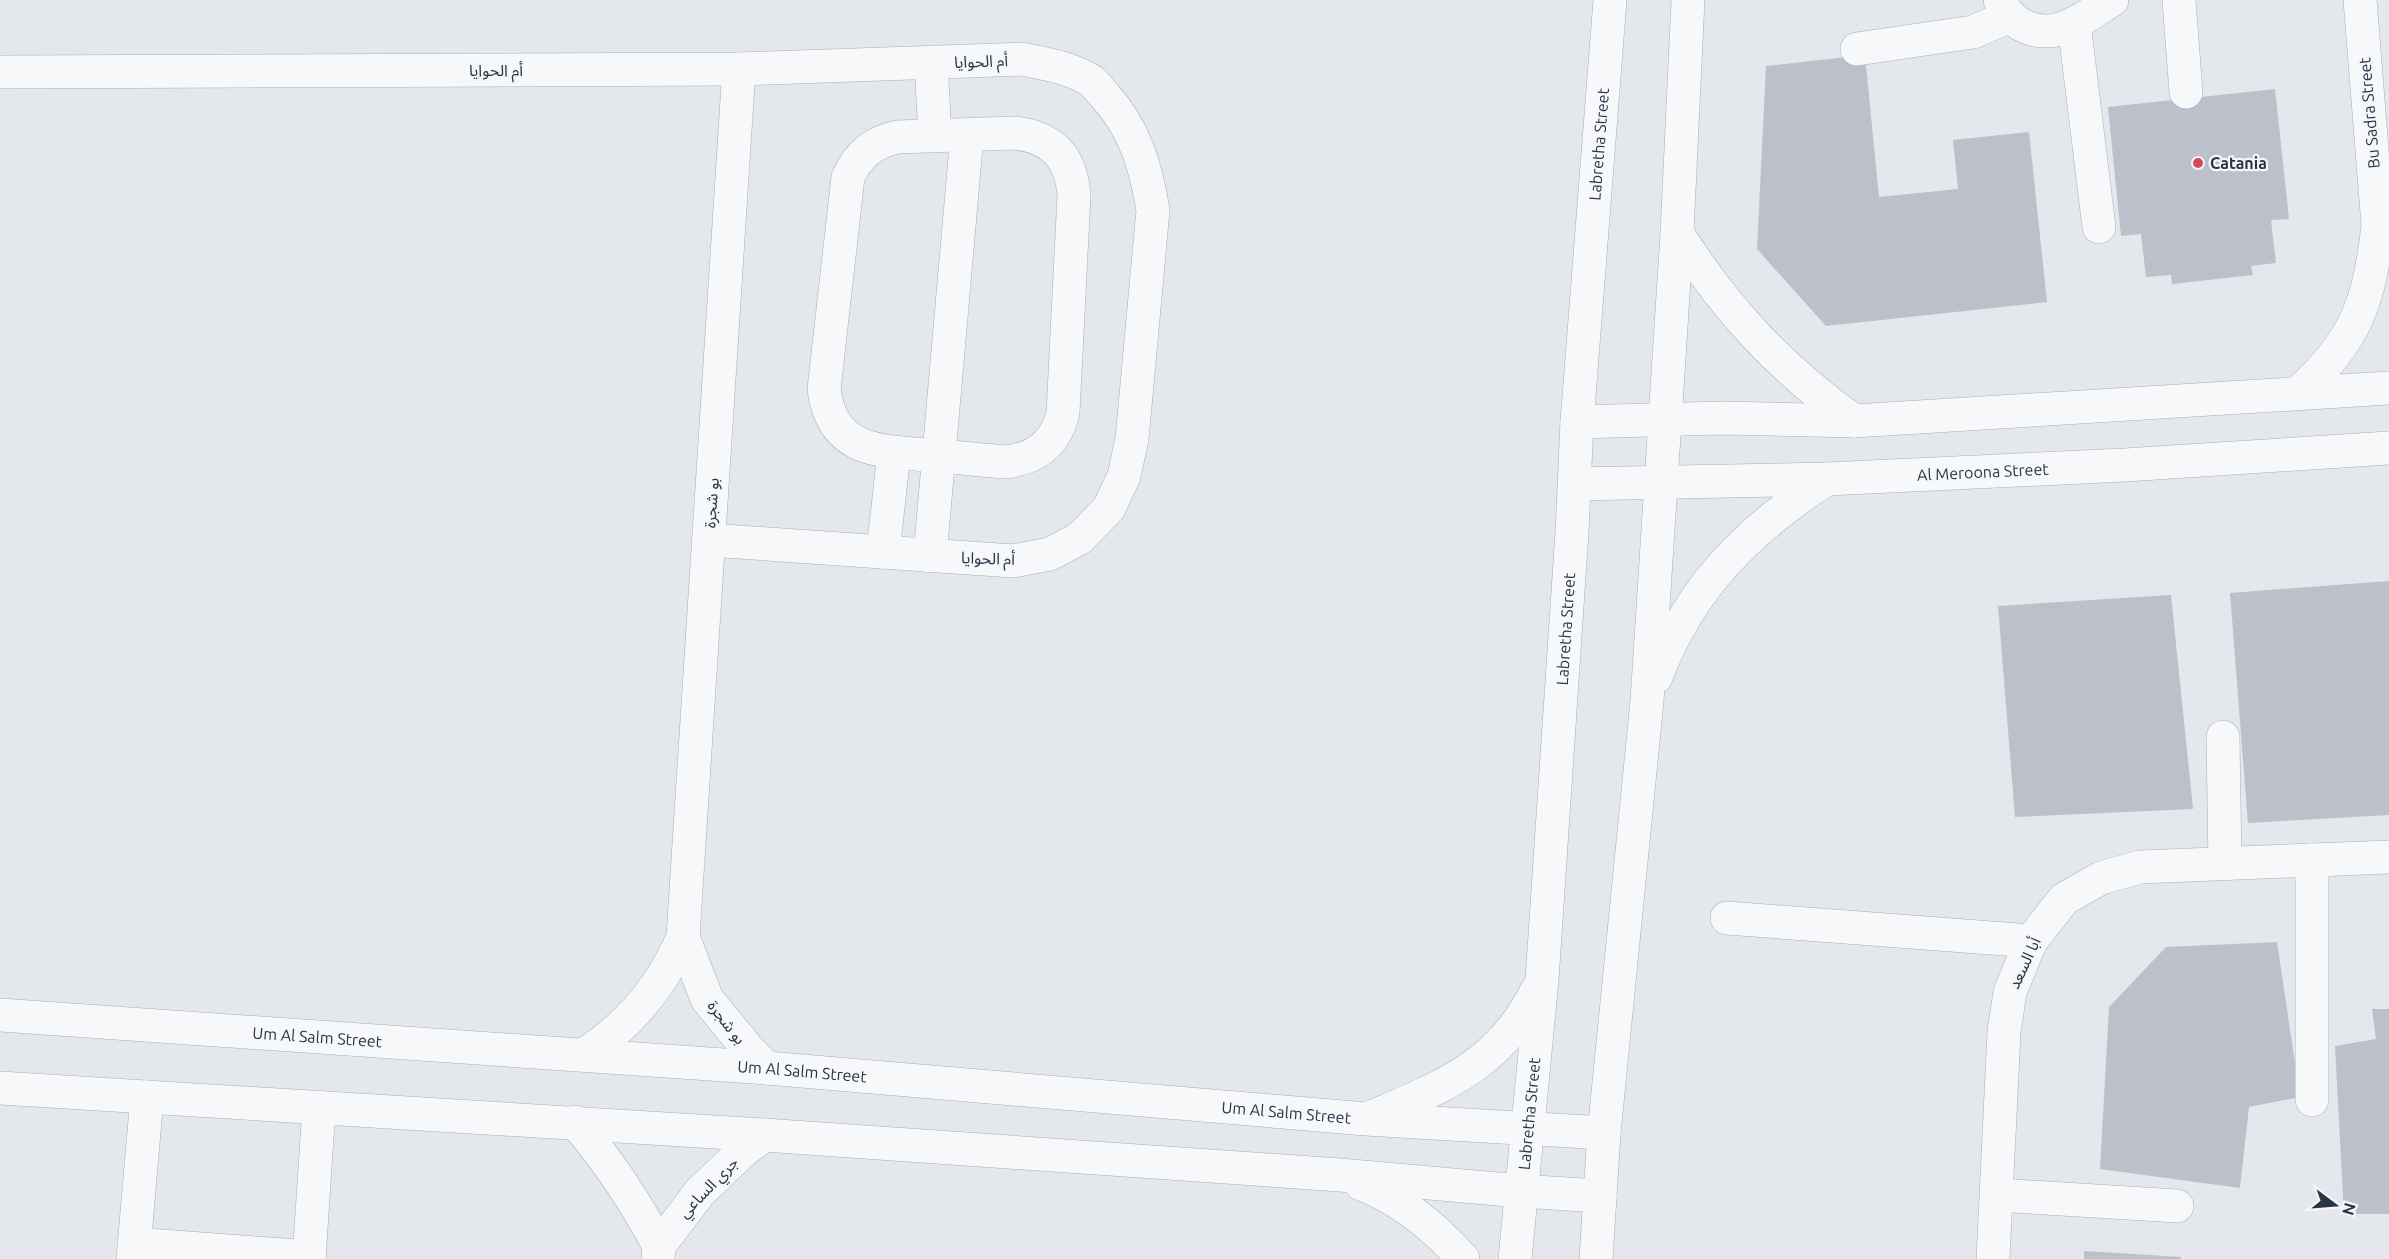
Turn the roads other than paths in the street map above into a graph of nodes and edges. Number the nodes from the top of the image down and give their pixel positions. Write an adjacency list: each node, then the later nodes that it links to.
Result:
1 (1610, 0): 21 (street, Labretha Street)
2 (1688, 0): 15 (street)
3 (2112, 0): 7 (street)
4 (2179, 0): 12 (street)
5 (2360, 0): 16 (street, Bu Sadra Street)
6 (2005, 8): 7 (street); 8 (street)
7 (2074, 24): 14 (street)
8 (1857, 49)
9 (932, 62): 10 (street, أم الحوايا); 13 (street); 30 (street, أم الحوايا)
10 (739, 69): 11 (street, أم الحوايا); 28 (street, بو شجرة)
11 (0, 72)
12 (2186, 92)
13 (951, 136): 23 (street); 24 (street); 24 (street)
14 (2099, 227)
15 (1677, 233): 19 (street); 20 (street)
16 (2384, 237): 18 (street, Bu Sadra Street)
17 (2389, 388): 18 (street)
18 (2299, 392): 20 (street)
19 (1664, 420): 20 (street); 21 (street); 26 (street)
20 (1854, 421)
21 (1577, 422): 27 (street, Labretha Street)
22 (2389, 448): 25 (street, Al Meroona Street)
23 (894, 453): 24 (street); 29 (street)
24 (940, 456): 30 (street)
25 (1827, 479): 26 (street, Al Meroona Street); 31 (street)
26 (1661, 482): 27 (street, Al Meroona Street); 31 (street)
27 (1575, 484): 39 (street, Labretha Street)
28 (709, 540): 29 (street, أم الحوايا); 37 (street, بو شجرة)
29 (883, 552): 30 (street, أم الحوايا)
30 (930, 556)
31 (1647, 701): 50 (street)
32 (2223, 737): 35 (street)
33 (2389, 857): 34 (street, أبا السعد)
34 (2312, 860): 35 (street, أبا السعد); 45 (street)
35 (2225, 864): 38 (street, أبا السعد)
36 (1727, 918): 38 (street)
37 (683, 937): 41 (street, بو شجرة); 42 (street, بو شجرة)
38 (2031, 941): 54 (street, أبا السعد)
39 (1542, 980): 47 (street); 49 (street, Labretha Street)
40 (0, 1015): 41 (street, Um Al Salm Street)
41 (584, 1055): 42 (street, Um Al Salm Street)
42 (767, 1068): 47 (street, Um Al Salm Street)
43 (0, 1088): 44 (street)
44 (147, 1097): 46 (street); 57 (street)
45 (2312, 1100)
46 (319, 1107): 48 (street); 59 (street)
47 (1366, 1119): 49 (street, Um Al Salm Street)
48 (575, 1122): 51 (street); 58 (street, جري الساعي)
49 (1527, 1129): 50 (street, Um Al Salm Street); 53 (street, Labretha Street)
50 (1604, 1133): 55 (street)
51 (764, 1135): 52 (street); 58 (street, جري الساعي)
52 (1340, 1175): 53 (street); 60 (street)
53 (1520, 1191): 55 (street); 61 (street, Labretha Street)
54 (1997, 1195): 56 (street); 63 (street, أبا السعد)
55 (1600, 1196): 62 (street)
56 (2177, 1206)
57 (133, 1252): 59 (street)
58 (658, 1252)
59 (310, 1258)
60 (1463, 1259)
61 (1515, 1259)
62 (1596, 1259)
63 (1993, 1259)

